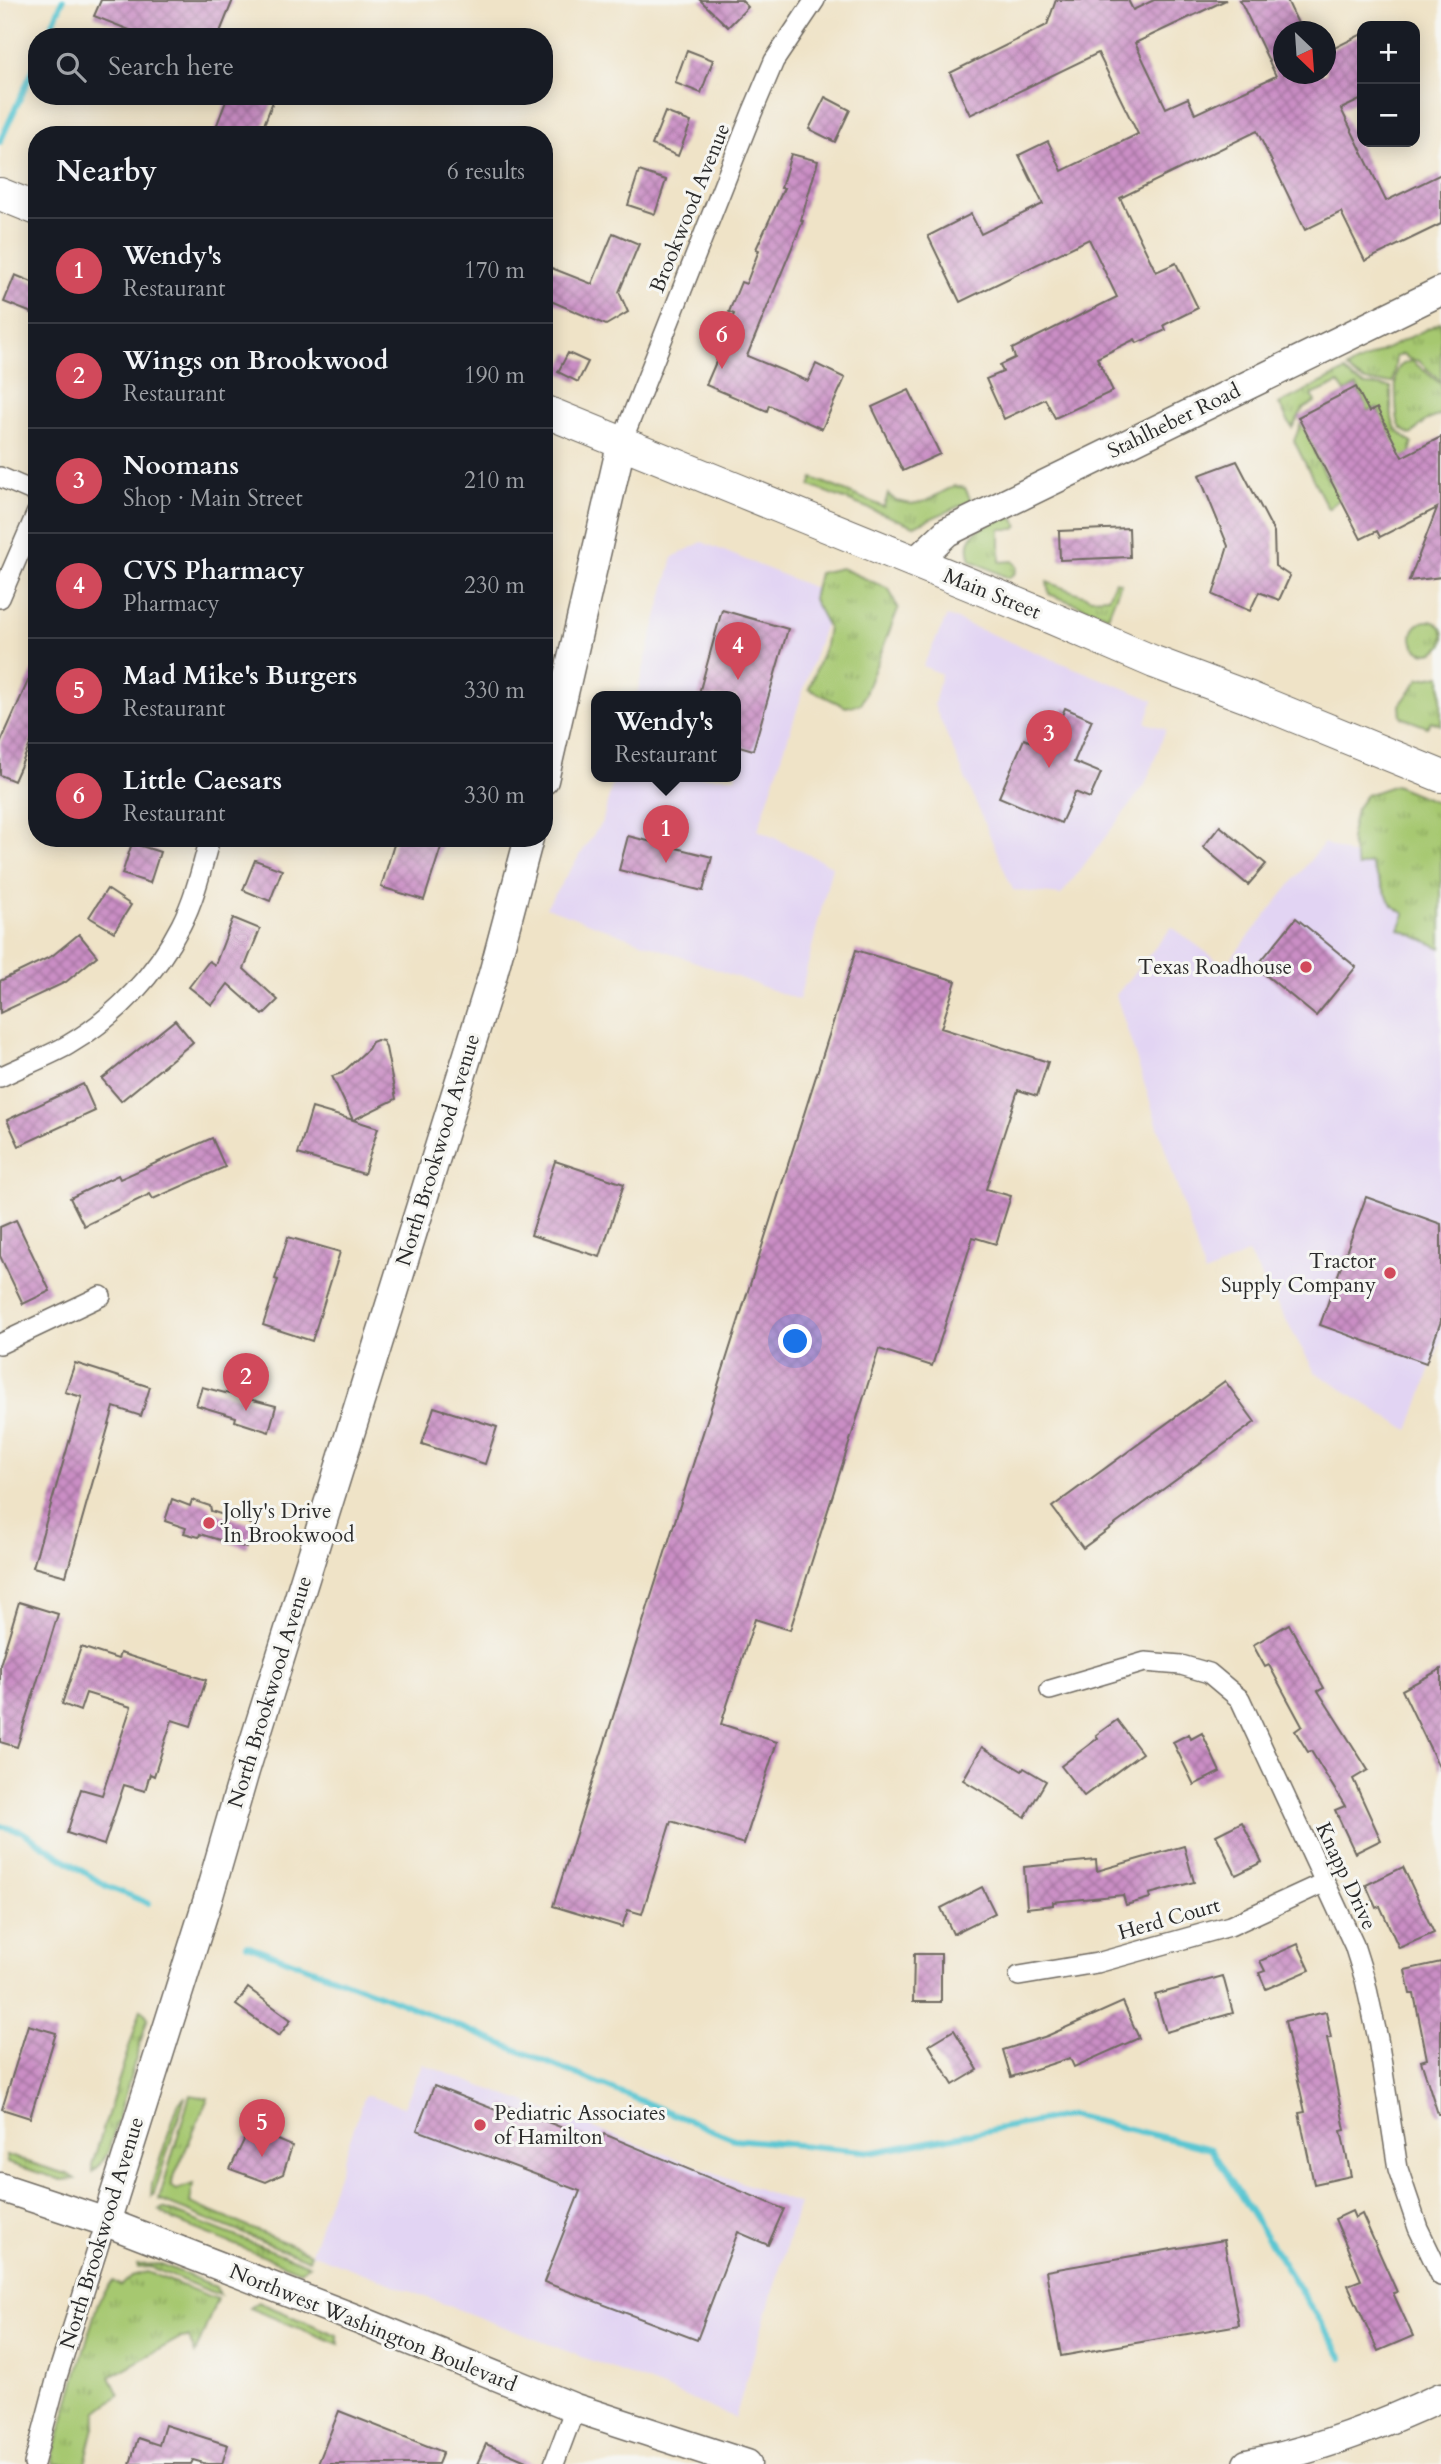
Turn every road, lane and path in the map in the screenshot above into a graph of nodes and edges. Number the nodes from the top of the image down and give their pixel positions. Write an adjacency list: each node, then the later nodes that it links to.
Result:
1 (812, 1): 6 (street, Brookwood Avenue)
2 (3, 195): 3 (main road)
3 (28, 205)
4 (1441, 291): 10 (street, Stahlheber Road)
5 (553, 414): 6 (main road, Main Street)
6 (622, 441): 10 (main road, Main Street); 12 (street)
7 (0, 477): 8 (street)
8 (28, 489)
9 (28, 533): 11 (street)
10 (915, 562): 13 (main road, Main Street)
11 (0, 598)
12 (553, 741)
13 (1441, 776)
14 (208, 847): 16 (street)
15 (527, 847): 23 (street, North Brookwood Avenue)
16 (0, 1077)
17 (100, 1296): 18 (street)
18 (0, 1344)
19 (1050, 1690): 20 (street, Knapp Drive)
20 (1323, 1883): 21 (street, Herd Court); 24 (street, Knapp Drive)
21 (1019, 1976)
22 (0, 2187): 23 (street, Northwest Washington Boulevard)
23 (106, 2222): 26 (street, Northwest Washington Boulevard); 28 (street, North Brookwood Avenue)
24 (1441, 2276)
25 (1441, 2397): 30 (street)
26 (575, 2408): 27 (street, Northwest Washington Boulevard); 29 (street)
27 (739, 2463)
28 (34, 2464)
29 (554, 2464)
30 (1247, 2464)

